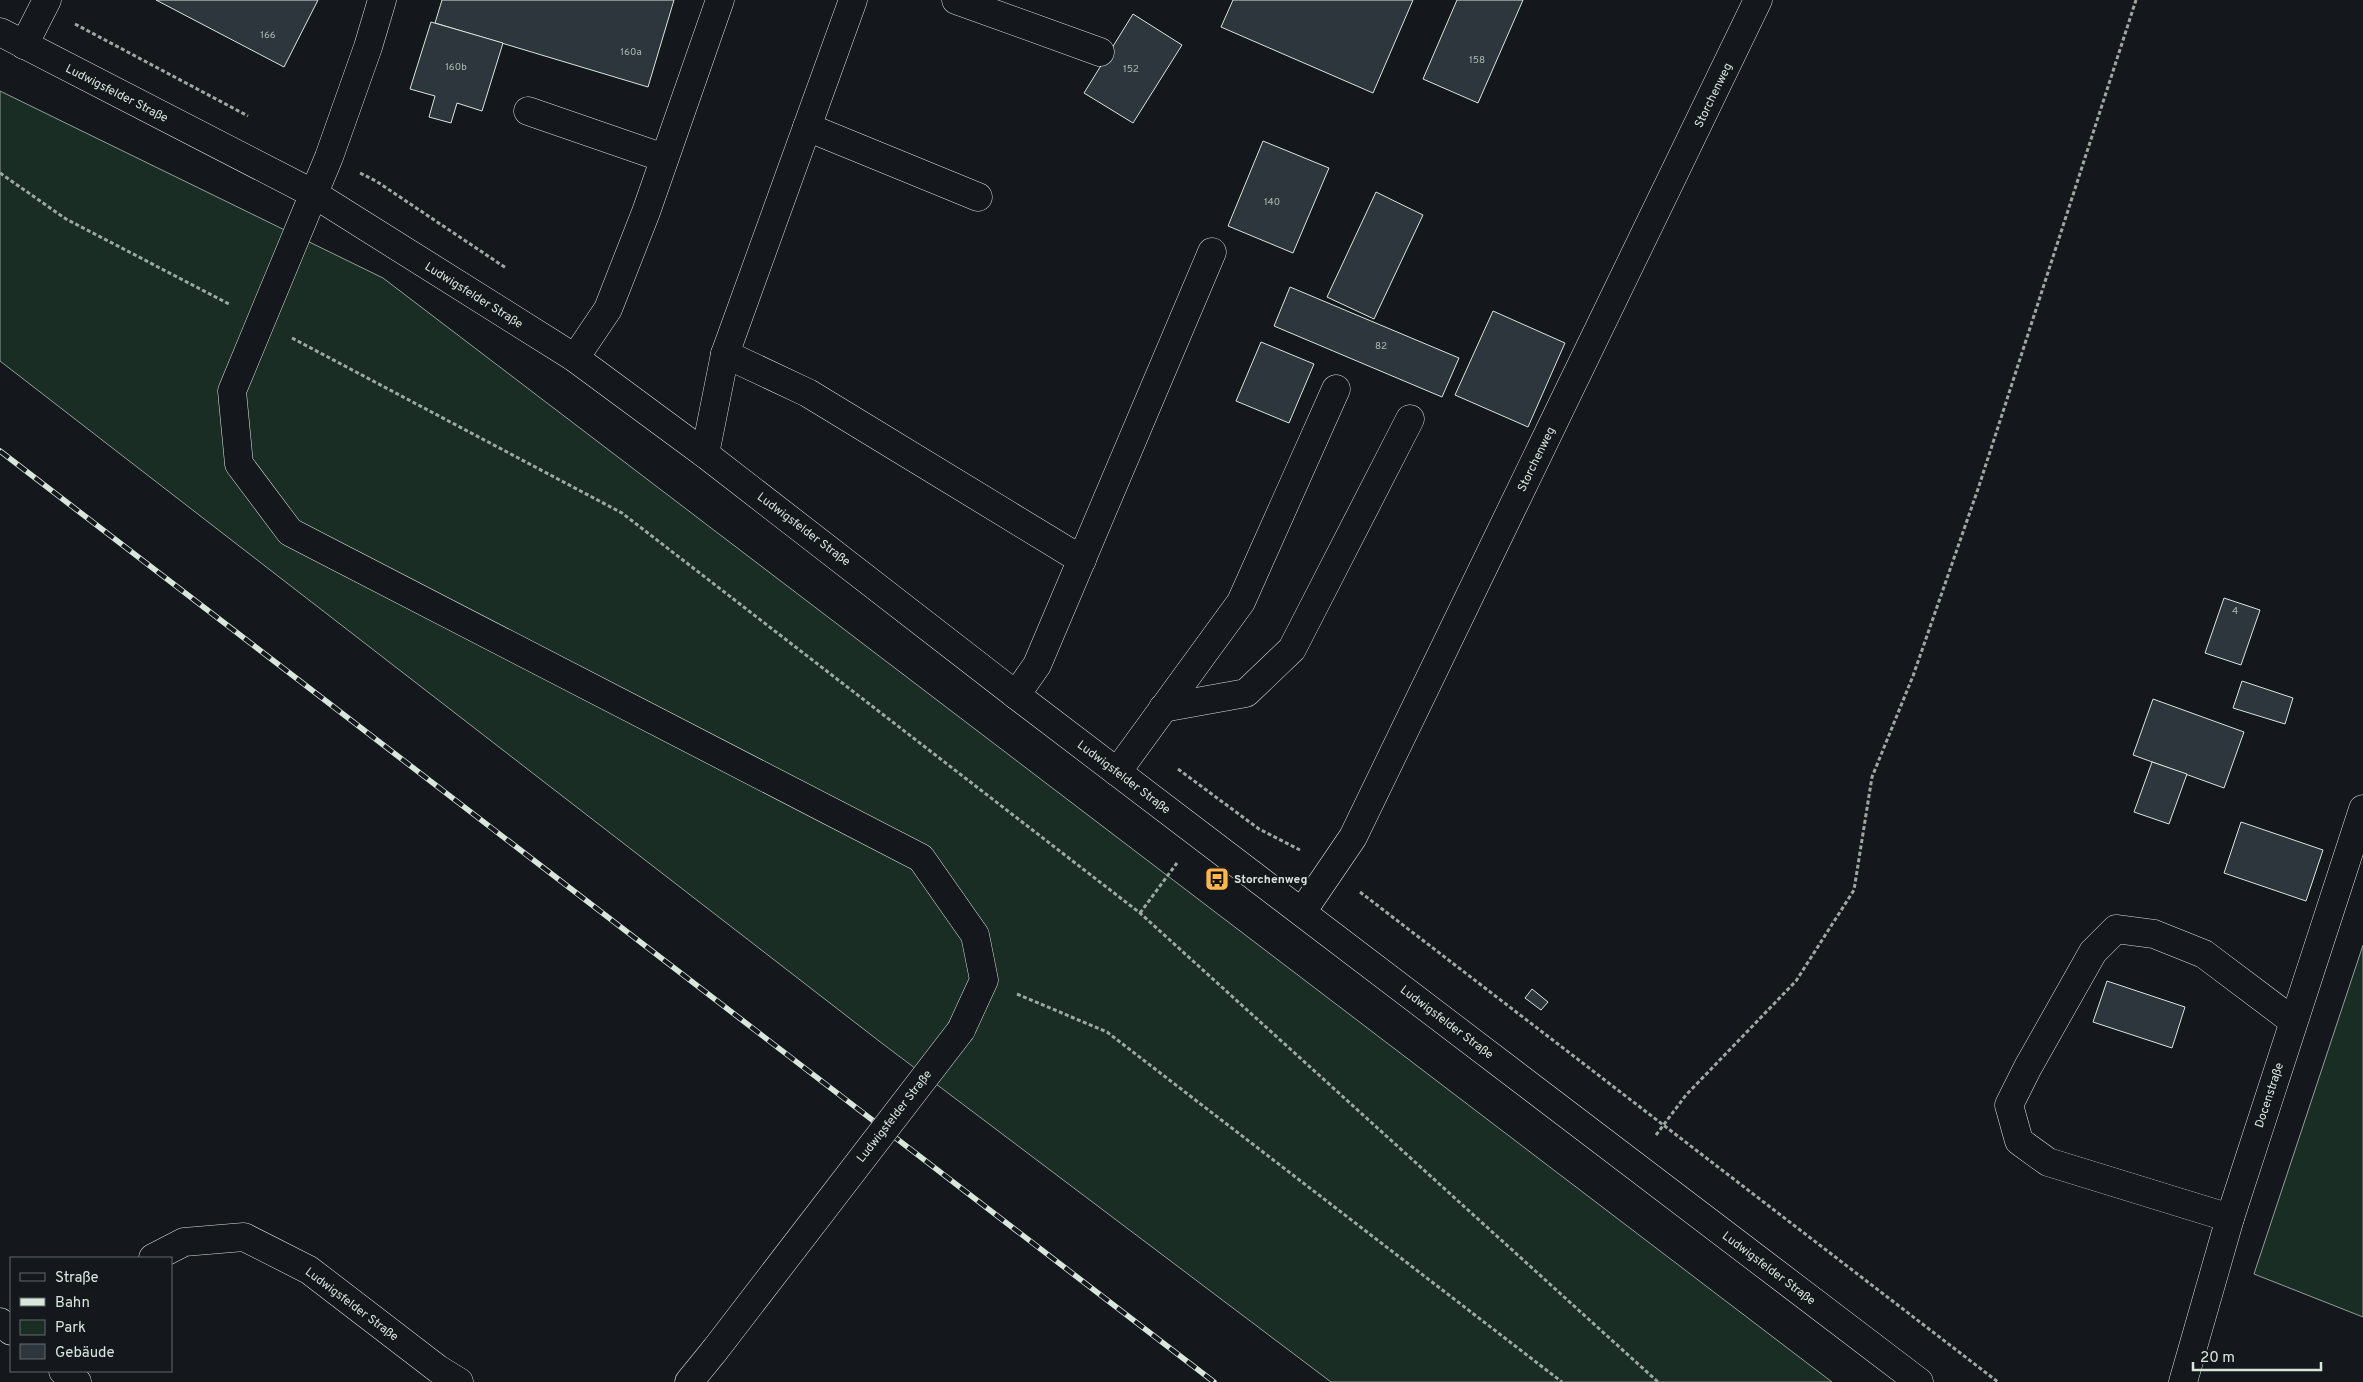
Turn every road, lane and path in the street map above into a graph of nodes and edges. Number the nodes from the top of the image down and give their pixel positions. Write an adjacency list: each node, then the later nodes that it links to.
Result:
1 (47, 0): 9 (street)
2 (382, 0): 15 (street)
3 (720, 0): 13 (street)
4 (853, 0): 12 (street)
5 (956, 0): 10 (street)
6 (1758, 0): 29 (street, Storchenweg)
7 (2136, 0): 32 (path)
8 (0, 32): 9 (street, Ludwigsfelder Straße)
9 (24, 45): 15 (street, Ludwigsfelder Straße)
10 (1100, 52)
11 (528, 111): 13 (street)
12 (806, 127): 16 (street); 19 (street)
13 (664, 158): 20 (street)
14 (0, 173): 18 (path)
15 (314, 194): 18 (street); 20 (street, Ludwigsfelder Straße)
16 (978, 197)
17 (1212, 252): 24 (street)
18 (262, 322): 30 (street); 44 (path)
19 (725, 354): 23 (street); 24 (street)
20 (575, 358): 23 (street, Ludwigsfelder Straße)
21 (1336, 389): 26 (street)
22 (1410, 419): 26 (street)
23 (705, 454): 25 (street, Ludwigsfelder Straße)
24 (1082, 560): 25 (street)
25 (1016, 695): 27 (street, Ludwigsfelder Straße)
26 (1163, 708): 27 (street)
27 (1118, 772): 29 (street, Ludwigsfelder Straße)
28 (2363, 809): 31 (street, Docenstraße)
29 (1302, 912): 32 (street, Ludwigsfelder Straße)
30 (984, 980): 42 (street, Ludwigsfelder Straße, bridge); 43 (path)
31 (2293, 1021): 33 (street, Docenstraße); 33 (street)
32 (1634, 1165): 45 (street, Ludwigsfelder Straße)
33 (2230, 1218): 46 (street, Docenstraße)
34 (155, 1257): 41 (street, Ludwigsfelder Straße)
35 (0, 1322): 36 (street)
36 (10, 1330)
37 (54, 1372): 39 (street)
38 (64, 1372): 40 (street)
39 (46, 1382)
40 (77, 1382)
41 (459, 1382)
42 (689, 1382)
43 (1562, 1382)
44 (1658, 1382)
45 (1919, 1382)
46 (2183, 1382)

